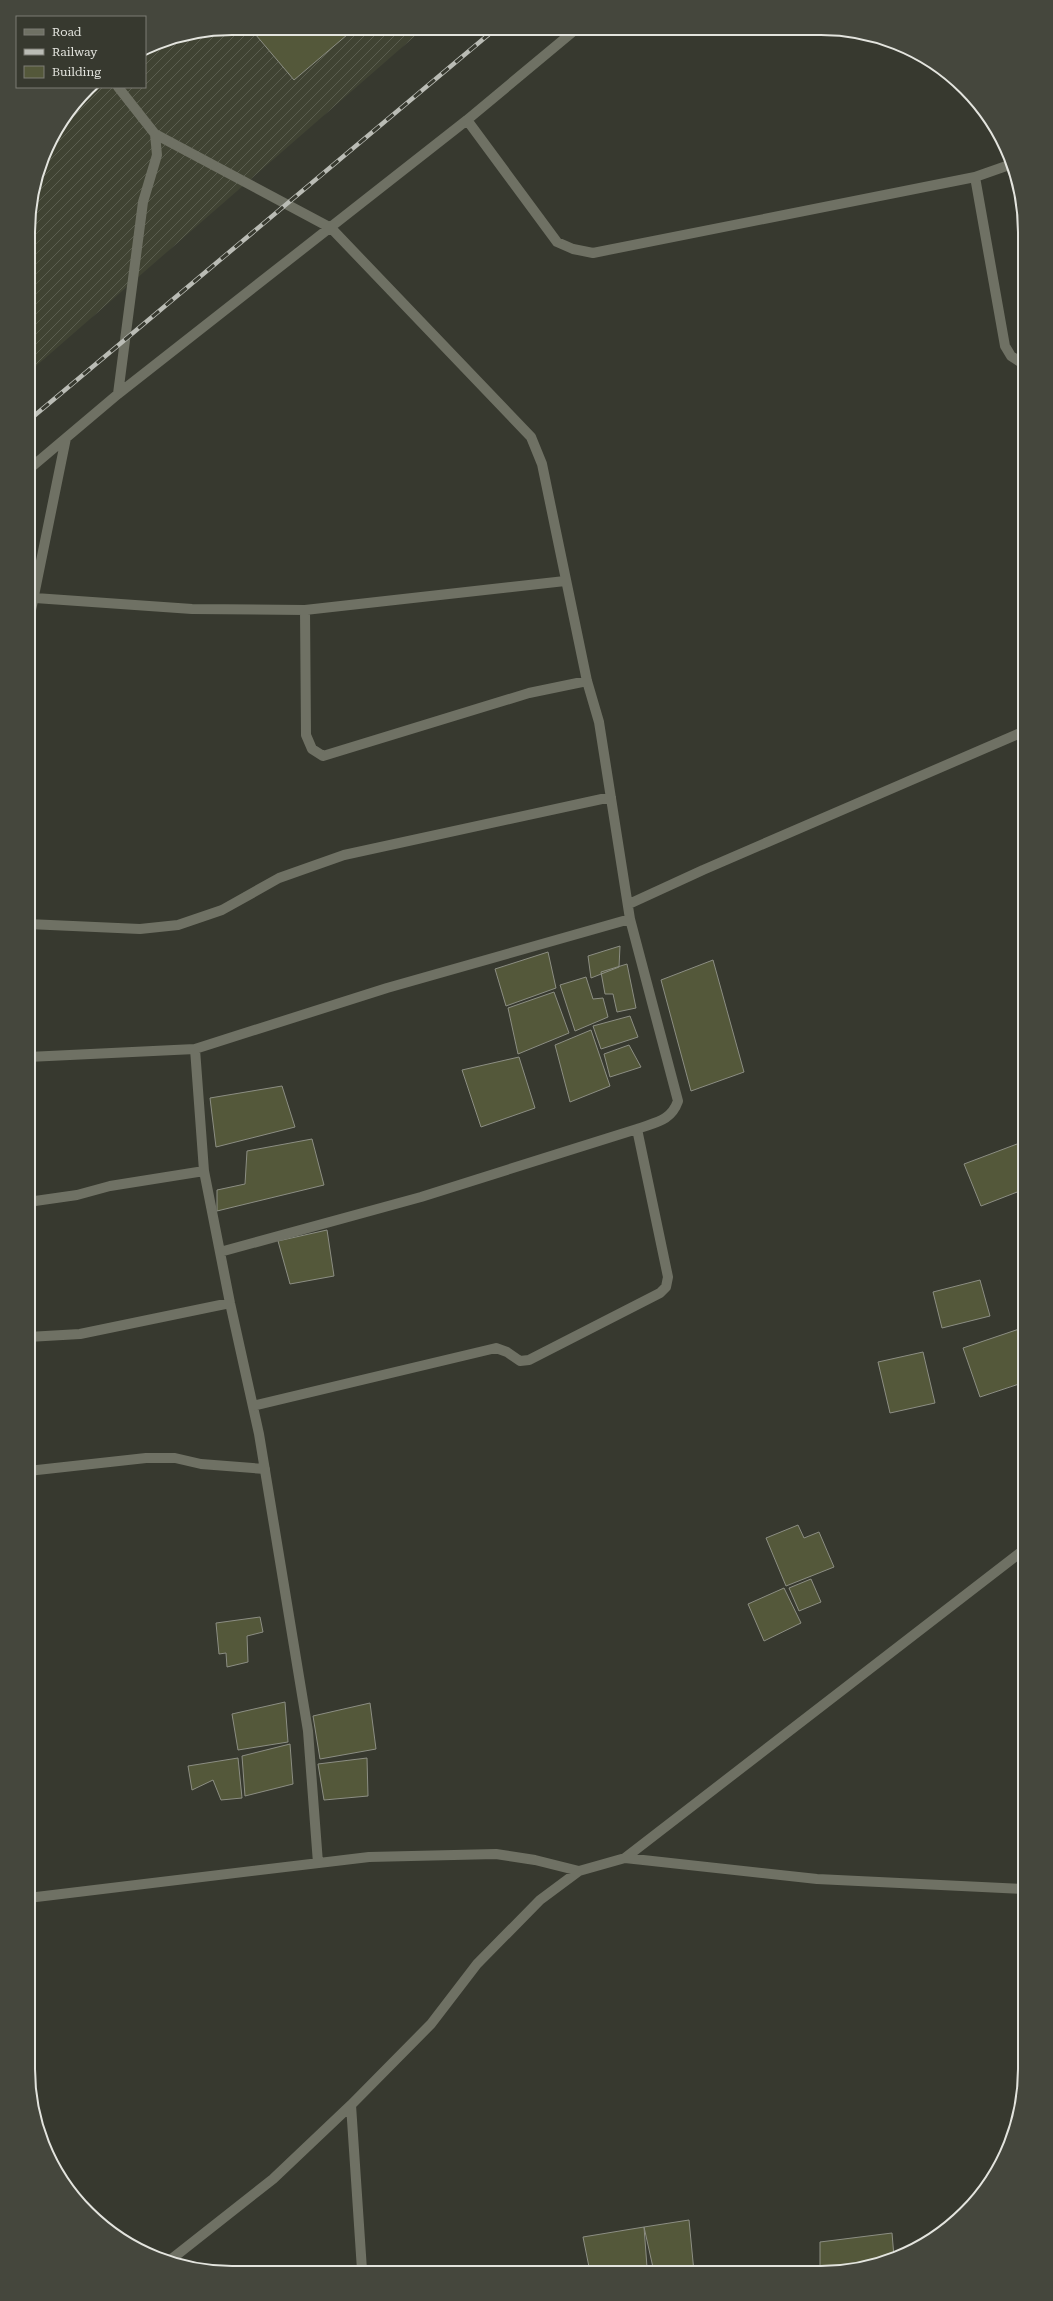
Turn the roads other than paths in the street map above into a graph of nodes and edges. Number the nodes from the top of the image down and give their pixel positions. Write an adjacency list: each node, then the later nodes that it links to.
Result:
1 (569, 35): 3 (street)
2 (119, 88): 4 (street)
3 (467, 120): 6 (street); 7 (street)
4 (155, 134): 7 (street); 9 (street)
5 (1007, 166): 6 (street)
6 (975, 177): 8 (street)
7 (331, 228): 9 (street); 12 (street)
8 (1018, 360)
9 (118, 394): 10 (street)
10 (66, 438): 11 (street); 13 (street)
11 (35, 464)
12 (565, 580): 14 (street); 15 (street)
13 (35, 598): 14 (street)
14 (305, 610): 15 (street)
15 (587, 681): 17 (street)
16 (1018, 734): 18 (street)
17 (611, 797): 18 (street); 20 (street)
18 (629, 904): 19 (street)
19 (630, 919): 21 (street); 23 (street)
20 (35, 924)
21 (195, 1050): 22 (street); 24 (street)
22 (35, 1057)
23 (637, 1128): 26 (street); 29 (street)
24 (204, 1170): 25 (street); 26 (street)
25 (35, 1201)
26 (220, 1252): 27 (street)
27 (230, 1303): 28 (street); 29 (street)
28 (35, 1337)
29 (253, 1406): 30 (street)
30 (265, 1469): 31 (street); 34 (street)
31 (35, 1470)
32 (1018, 1554): 33 (street)
33 (625, 1858): 35 (street); 36 (street)
34 (318, 1863): 35 (street); 37 (street)
35 (579, 1870): 38 (street)
36 (1018, 1889)
37 (35, 1897)
38 (351, 2105): 39 (street); 40 (street)
39 (174, 2257)
40 (362, 2266)

